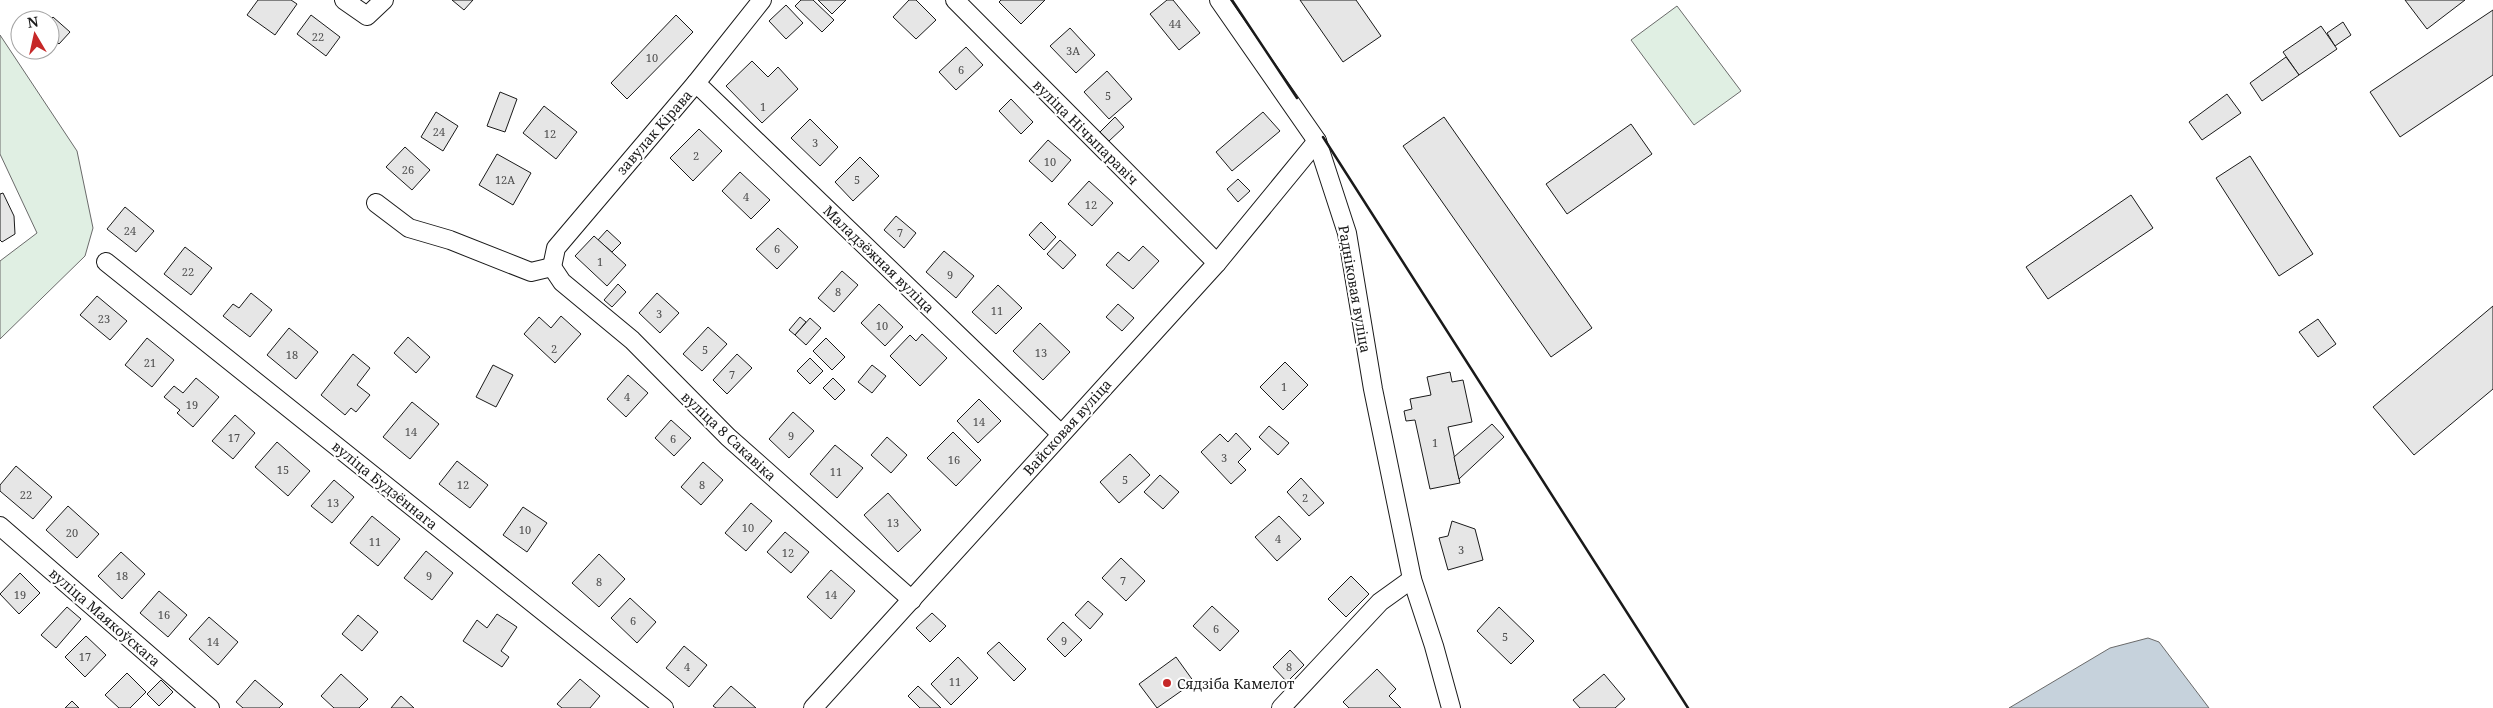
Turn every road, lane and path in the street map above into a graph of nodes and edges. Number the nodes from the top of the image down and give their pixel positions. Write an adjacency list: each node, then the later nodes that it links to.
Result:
1 (344, 0): 2 (street)
2 (384, 0)
3 (762, 0): 6 (street, завулак Кірава)
4 (955, 0): 10 (street, вуліца Нічыпаравіч)
5 (1219, 0): 7 (street, Радніковая вуліца)
6 (696, 83): 11 (street, завулак Кірава); 12 (street, Маладзёжная вуліца)
7 (1317, 142): 10 (street, Вайсковая вуліца); 14 (street, Радніковая вуліца)
8 (376, 203): 11 (street)
9 (106, 262): 17 (street, вуліца Будзённага)
10 (1217, 263): 12 (street, Вайсковая вуліца)
11 (552, 267): 15 (street, вуліца 8 Сакавіка)
12 (1061, 434): 15 (street, Вайсковая вуліца)
13 (0, 526): 16 (street, вуліца Маякоўскага)
14 (1412, 579): 19 (street); 20 (street, Радніковая вуліца)
15 (912, 600): 18 (street, Вайсковая вуліца)
16 (210, 708)
17 (664, 708)
18 (813, 708)
19 (1281, 708)
20 (1451, 708)

